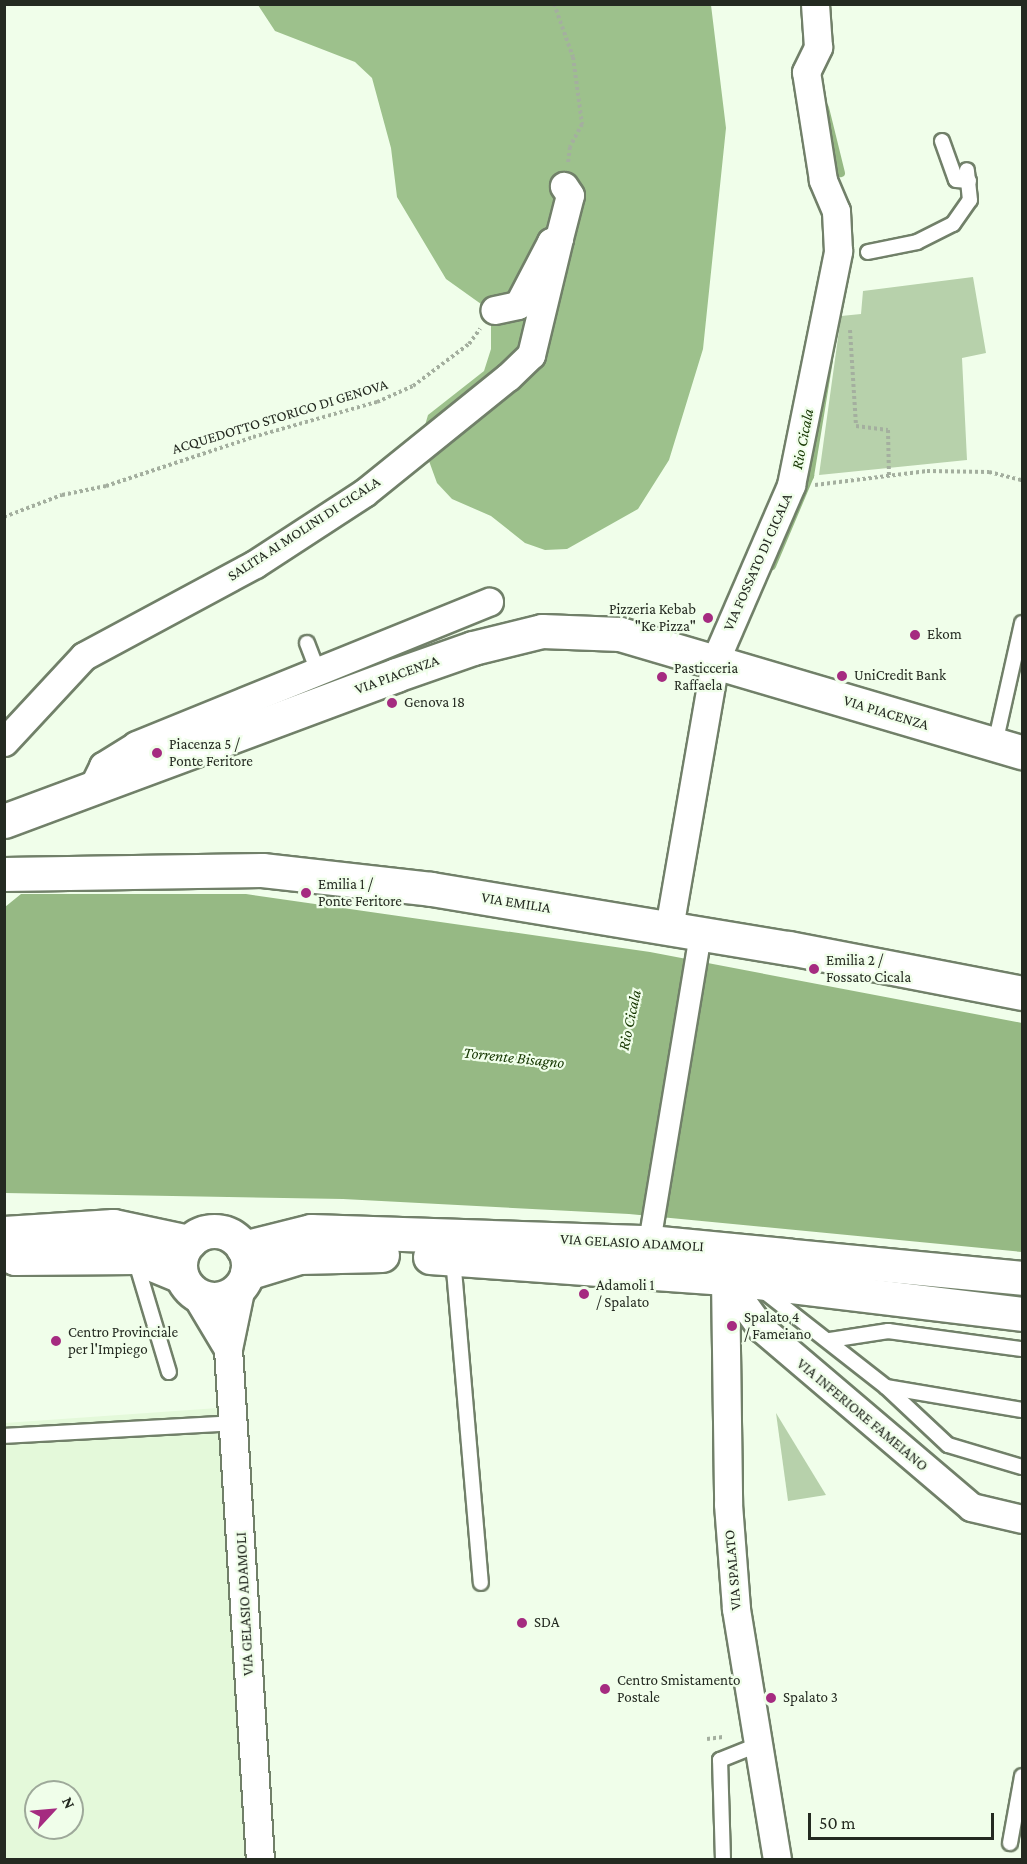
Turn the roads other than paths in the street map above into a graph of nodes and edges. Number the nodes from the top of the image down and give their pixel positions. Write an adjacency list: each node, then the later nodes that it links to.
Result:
1 (815, 4): 10 (street, VIA FOSSATO DI CICALA)
2 (942, 141): 5 (lane)
3 (564, 186): 4 (street, SALITA AI MOLINI DI CICALA)
4 (559, 238): 6 (street, SALITA AI MOLINI DI CICALA); 12 (street, SALITA AI MOLINI DI CICALA)
5 (868, 252)
6 (495, 310)
7 (489, 602): 11 (street)
8 (1023, 623): 13 (lane)
9 (307, 643): 11 (lane)
10 (715, 661): 13 (main road, VIA PIACENZA); 14 (main road, VIA PIACENZA); 17 (street)
11 (318, 671): 14 (street)
12 (4, 742)
13 (1009, 749)
14 (91, 791): 15 (main road, VIA PIACENZA)
15 (4, 821)
16 (4, 874): 17 (main road, VIA EMILIA)
17 (688, 941): 18 (main road, VIA EMILIA); 19 (street)
18 (1023, 993)
19 (650, 1232): 25 (main road, VIA GELASIO ADAMOLI); 26 (main road, VIA GELASIO ADAMOLI)
20 (4, 1233): 21 (main road)
21 (189, 1242): 25 (main road); 28 (main road)
22 (4, 1253): 23 (main road, VIA GELASIO ADAMOLI)
23 (135, 1257): 28 (main road, VIA GELASIO ADAMOLI); 33 (lane)
24 (453, 1258): 25 (main road, VIA GELASIO ADAMOLI); 27 (main road, VIA GELASIO ADAMOLI); 40 (lane)
25 (244, 1269): 28 (main road, VIA GELASIO ADAMOLI); 31 (street, VIA GELASIO ADAMOLI)
26 (1023, 1278)
27 (739, 1280): 29 (main road, VIA GELASIO ADAMOLI); 30 (lane); 39 (street, VIA INFERIORE FAMEIANO); 41 (street, VIA SPALATO)
28 (188, 1284): 31 (street, VIA GELASIO ADAMOLI)
29 (1023, 1314)
30 (830, 1340): 32 (lane); 34 (lane)
31 (228, 1349): 36 (street, VIA GELASIO ADAMOLI)
32 (1023, 1349)
33 (169, 1372)
34 (886, 1387): 35 (lane); 38 (lane)
35 (1023, 1410)
36 (235, 1423): 37 (lane); 44 (street, VIA GELASIO ADAMOLI)
37 (4, 1436)
38 (1023, 1467)
39 (1023, 1519)
40 (481, 1583)
41 (760, 1744): 45 (lane); 46 (street, VIA SPALATO)
42 (1023, 1776): 43 (lane)
43 (1010, 1843)
44 (260, 1860)
45 (723, 1860)
46 (777, 1860)

